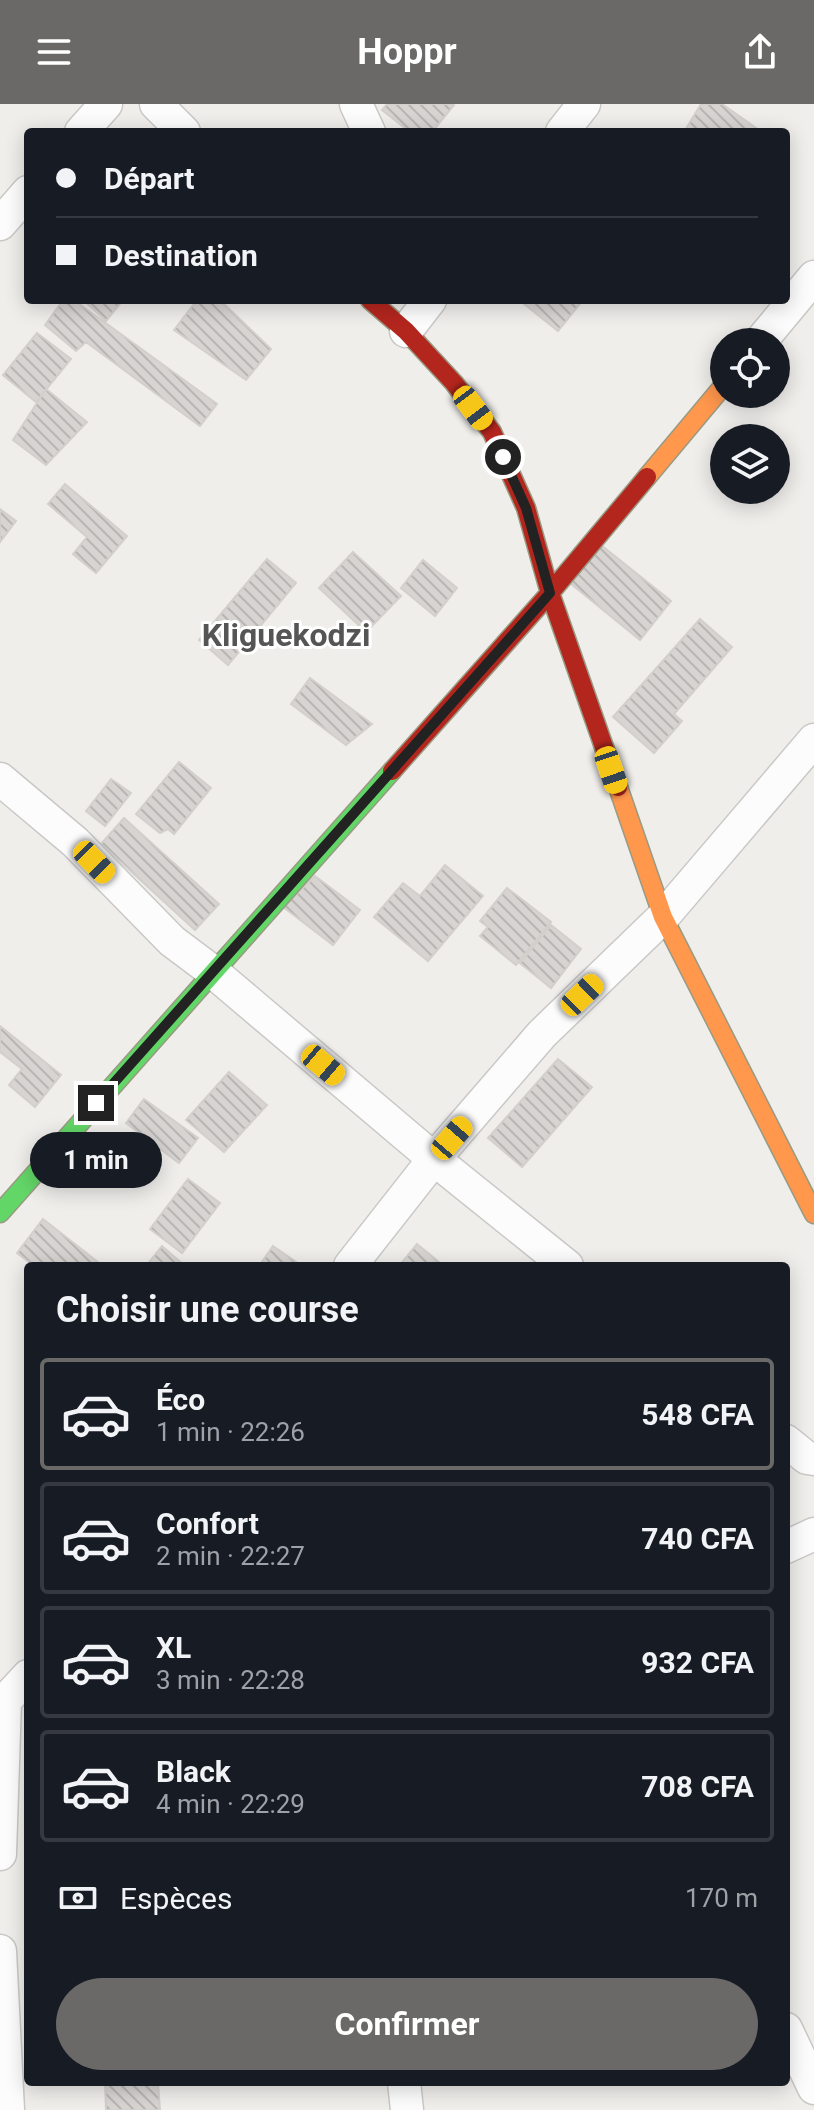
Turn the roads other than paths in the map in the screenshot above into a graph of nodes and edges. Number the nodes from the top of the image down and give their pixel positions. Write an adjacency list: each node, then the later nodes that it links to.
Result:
1 (106, 104): 5 (street)
2 (156, 104): 6 (street)
3 (356, 104): 7 (street)
4 (584, 104): 8 (street)
5 (85, 128)
6 (180, 128)
7 (367, 128)
8 (565, 128)
9 (24, 197): 10 (street)
10 (0, 224)
11 (814, 277): 14 (street)
12 (375, 304): 15 (street)
13 (427, 304): 15 (street)
14 (772, 328)
15 (406, 331): 17 (street)
16 (710, 402): 17 (street)
17 (550, 593): 20 (street); 21 (street)
18 (813, 744): 20 (street)
19 (0, 779): 21 (street)
20 (663, 917): 22 (street); 24 (street)
21 (212, 971): 22 (street); 23 (street)
22 (434, 1159): 25 (street); 26 (street)
23 (0, 1213)
24 (814, 1214)
25 (353, 1262)
26 (562, 1262)
27 (814, 1534): 28 (street)
28 (790, 1545)
29 (24, 1682): 30 (street)
30 (11, 1701): 31 (street)
31 (0, 1854)
32 (0, 1951): 36 (street)
33 (790, 2037): 35 (street)
34 (404, 2086): 37 (street)
35 (814, 2088)
36 (4, 2092)
37 (407, 2110)

